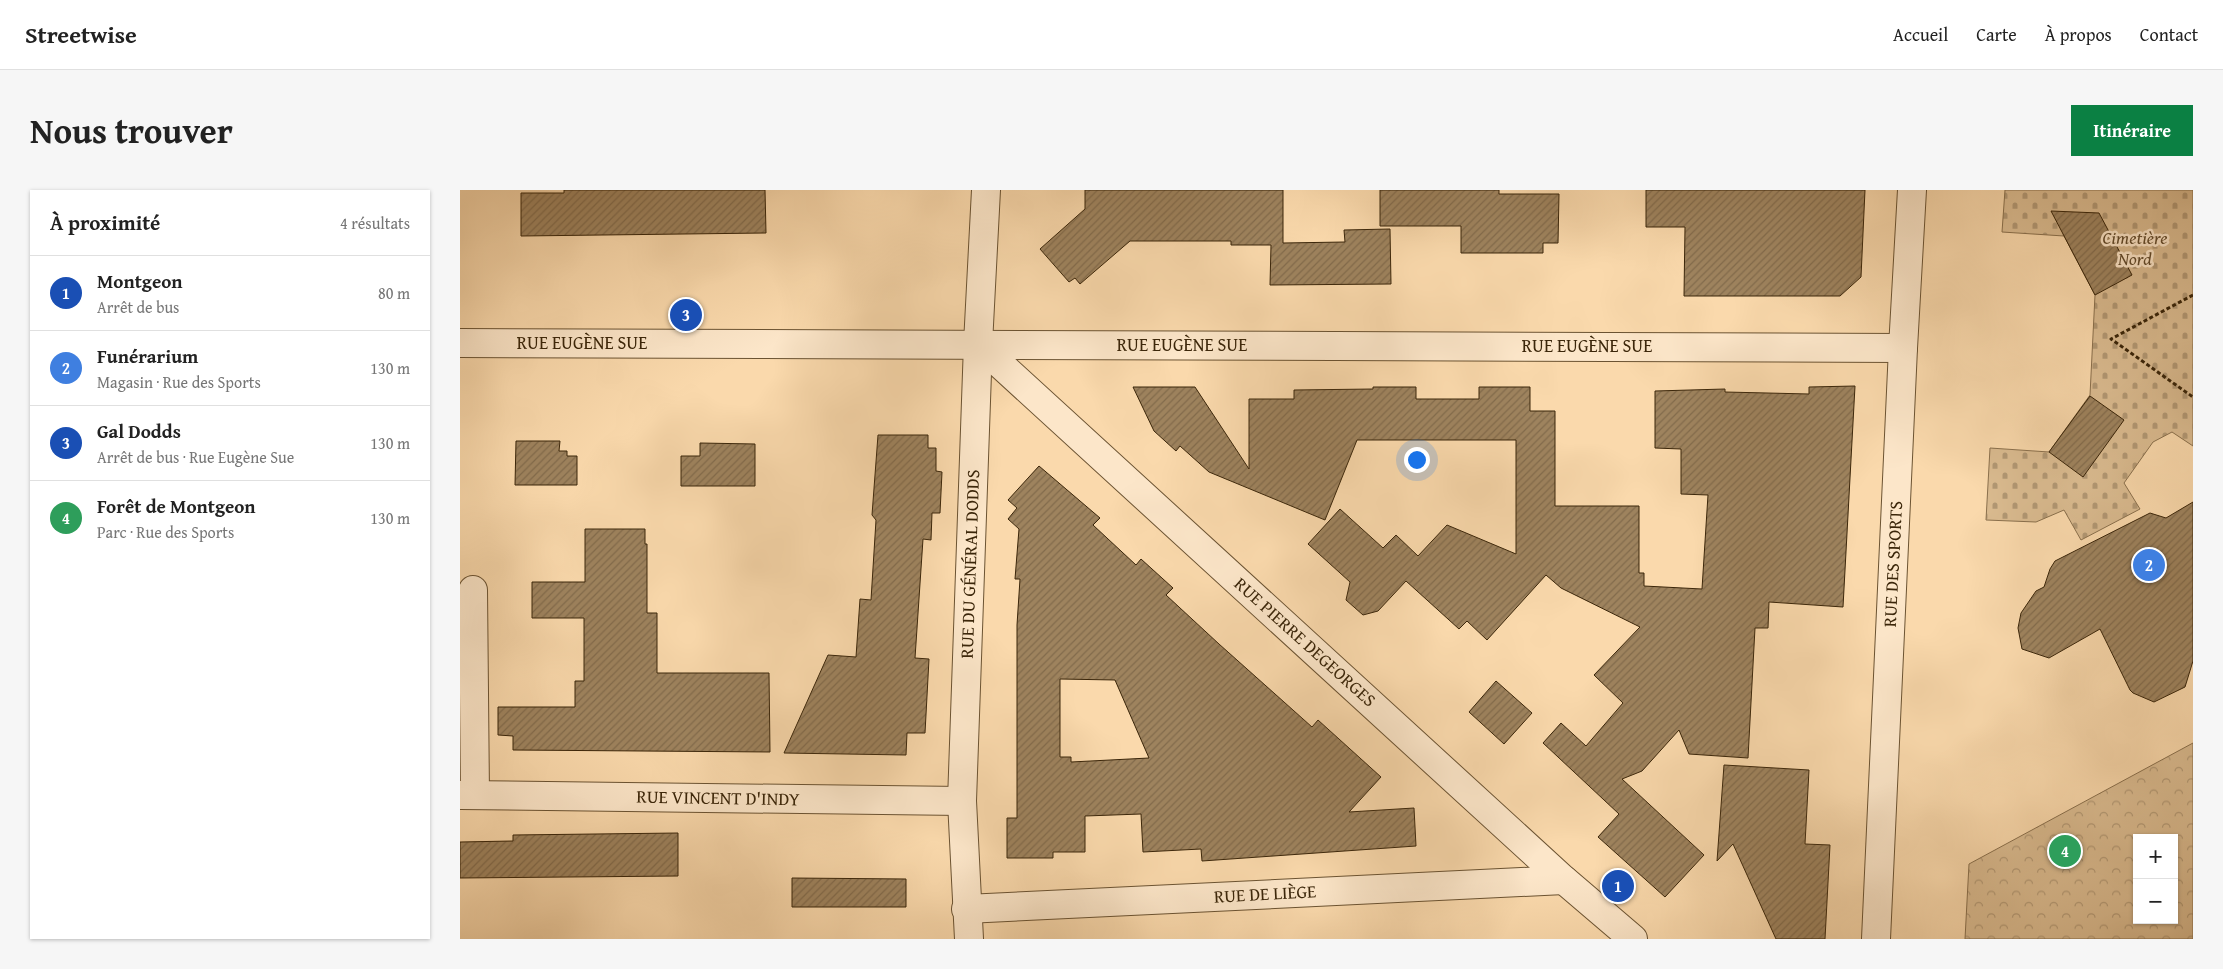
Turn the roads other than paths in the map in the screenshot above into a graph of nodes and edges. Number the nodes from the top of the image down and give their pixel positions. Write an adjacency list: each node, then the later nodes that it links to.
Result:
1 (986, 190): 4 (street, RUE DU GÉNÉRAL DODDS)
2 (1912, 190): 5 (street, RUE DES SPORTS)
3 (460, 343): 4 (street, RUE EUGÈNE SUE)
4 (978, 344): 5 (street, RUE EUGÈNE SUE); 8 (street, RUE DU GÉNÉRAL DODDS); 9 (street, RUE PIERRE DEGEORGES)
5 (1903, 348): 13 (street, RUE DES SPORTS)
6 (473, 590): 7 (street, RUE VINCENT D'INDY)
7 (467, 795): 8 (street, RUE VINCENT D'INDY)
8 (962, 801): 10 (street, RUE DU GÉNÉRAL DODDS)
9 (1564, 880): 10 (street, RUE DE LIÈGE); 12 (street, RUE PIERRE DEGEORGES)
10 (966, 909): 11 (street, RUE DU GÉNÉRAL DODDS)
11 (969, 939)
12 (1633, 939)
13 (1876, 939)

